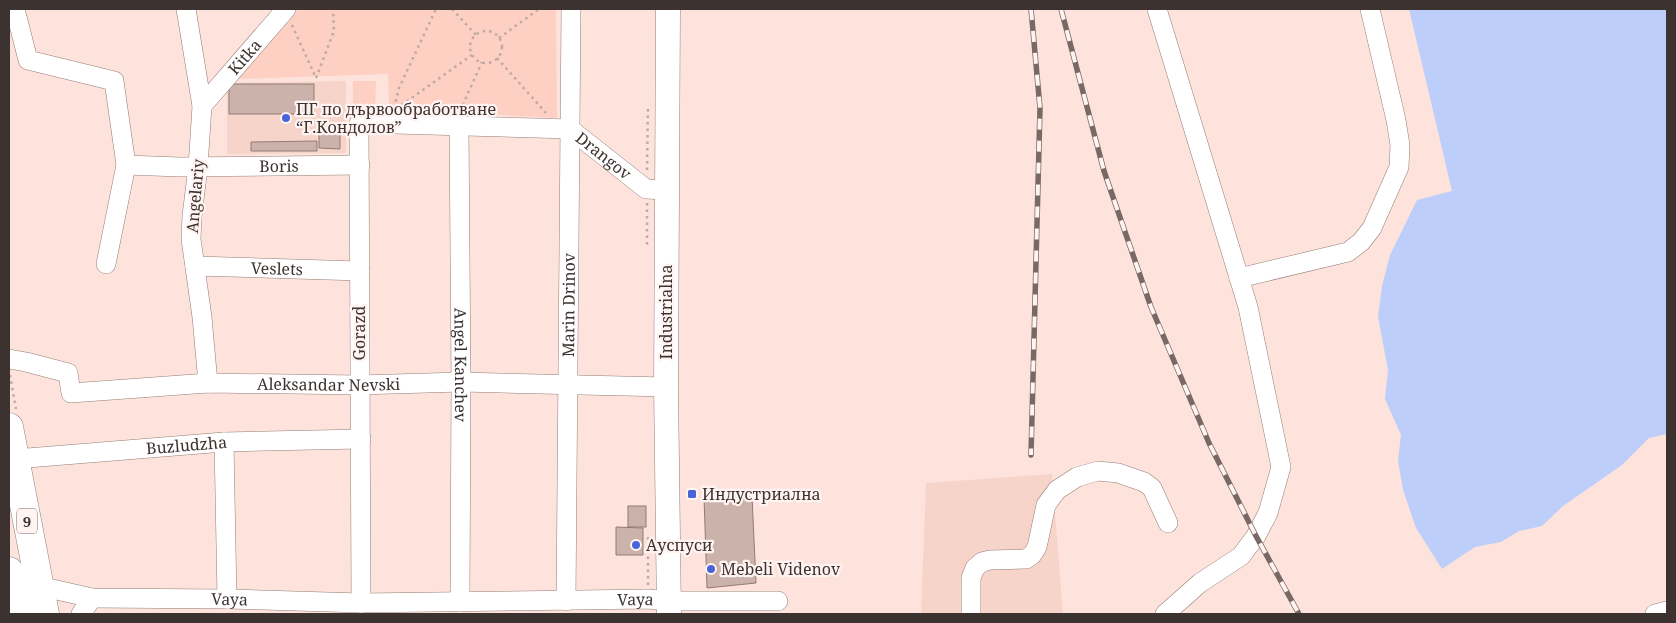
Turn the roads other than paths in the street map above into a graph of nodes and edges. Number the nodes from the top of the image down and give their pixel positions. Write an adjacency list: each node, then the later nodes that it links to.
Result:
1 (15, 9): 12 (street)
2 (186, 9): 8 (street, Angelariy)
3 (286, 9): 8 (street, Kitka)
4 (571, 9): 11 (street, Marin Drinov)
5 (668, 9): 15 (main road, Industrialna)
6 (1157, 9): 19 (street)
7 (1370, 9): 19 (street)
8 (202, 106): 14 (street, Angelariy)
9 (359, 123): 10 (street, Drangov); 13 (street, Gorazd)
10 (456, 126): 11 (street, Drangov); 21 (street, Angel Kanchev)
11 (565, 129): 15 (street, Drangov); 23 (street, Marin Drinov)
12 (126, 165): 14 (street, Boris); 16 (street)
13 (360, 165): 14 (street, Boris); 18 (street, Gorazd)
14 (198, 167): 17 (street, Angelariy)
15 (666, 190): 25 (main road, Industrialna)
16 (106, 264)
17 (196, 266): 18 (street, Veslets); 22 (street, Angelariy)
18 (360, 271): 24 (street, Gorazd)
19 (1240, 278): 45 (street)
20 (9, 359): 22 (street, Aleksandar Nevski)
21 (460, 382): 23 (street, Aleksandar Nevski); 24 (street, Aleksandar Nevski); 35 (street, Angel Kanchev)
22 (208, 383): 24 (street, Aleksandar Nevski)
23 (569, 384): 25 (street, Aleksandar Nevski); 33 (street, Marin Drinov)
24 (359, 385): 27 (street, Gorazd)
25 (666, 387): 39 (main road, Industrialna)
26 (9, 427): 29 (highway, 9)
27 (361, 439): 28 (street, Buzludzha); 36 (street, Gorazd)
28 (224, 442): 29 (street, Buzludzha); 38 (street)
29 (15, 459): 32 (highway, 9)
30 (1168, 522): 44 (street)
31 (9, 571): 41 (highway)
32 (39, 586): 37 (street, Vaya); 42 (highway, 9)
33 (566, 601): 35 (street, Vaya); 39 (street, Vaya)
34 (778, 601): 39 (street, Vaya)
35 (460, 602): 36 (street, Vaya)
36 (362, 603): 38 (street, Vaya)
37 (102, 604): 38 (street, Vaya); 43 (street)
38 (232, 604)
39 (669, 608)
40 (1667, 611): 46 (street)
41 (18, 614)
42 (45, 614)
43 (81, 614)
44 (971, 614)
45 (1165, 614)
46 (1655, 614)

